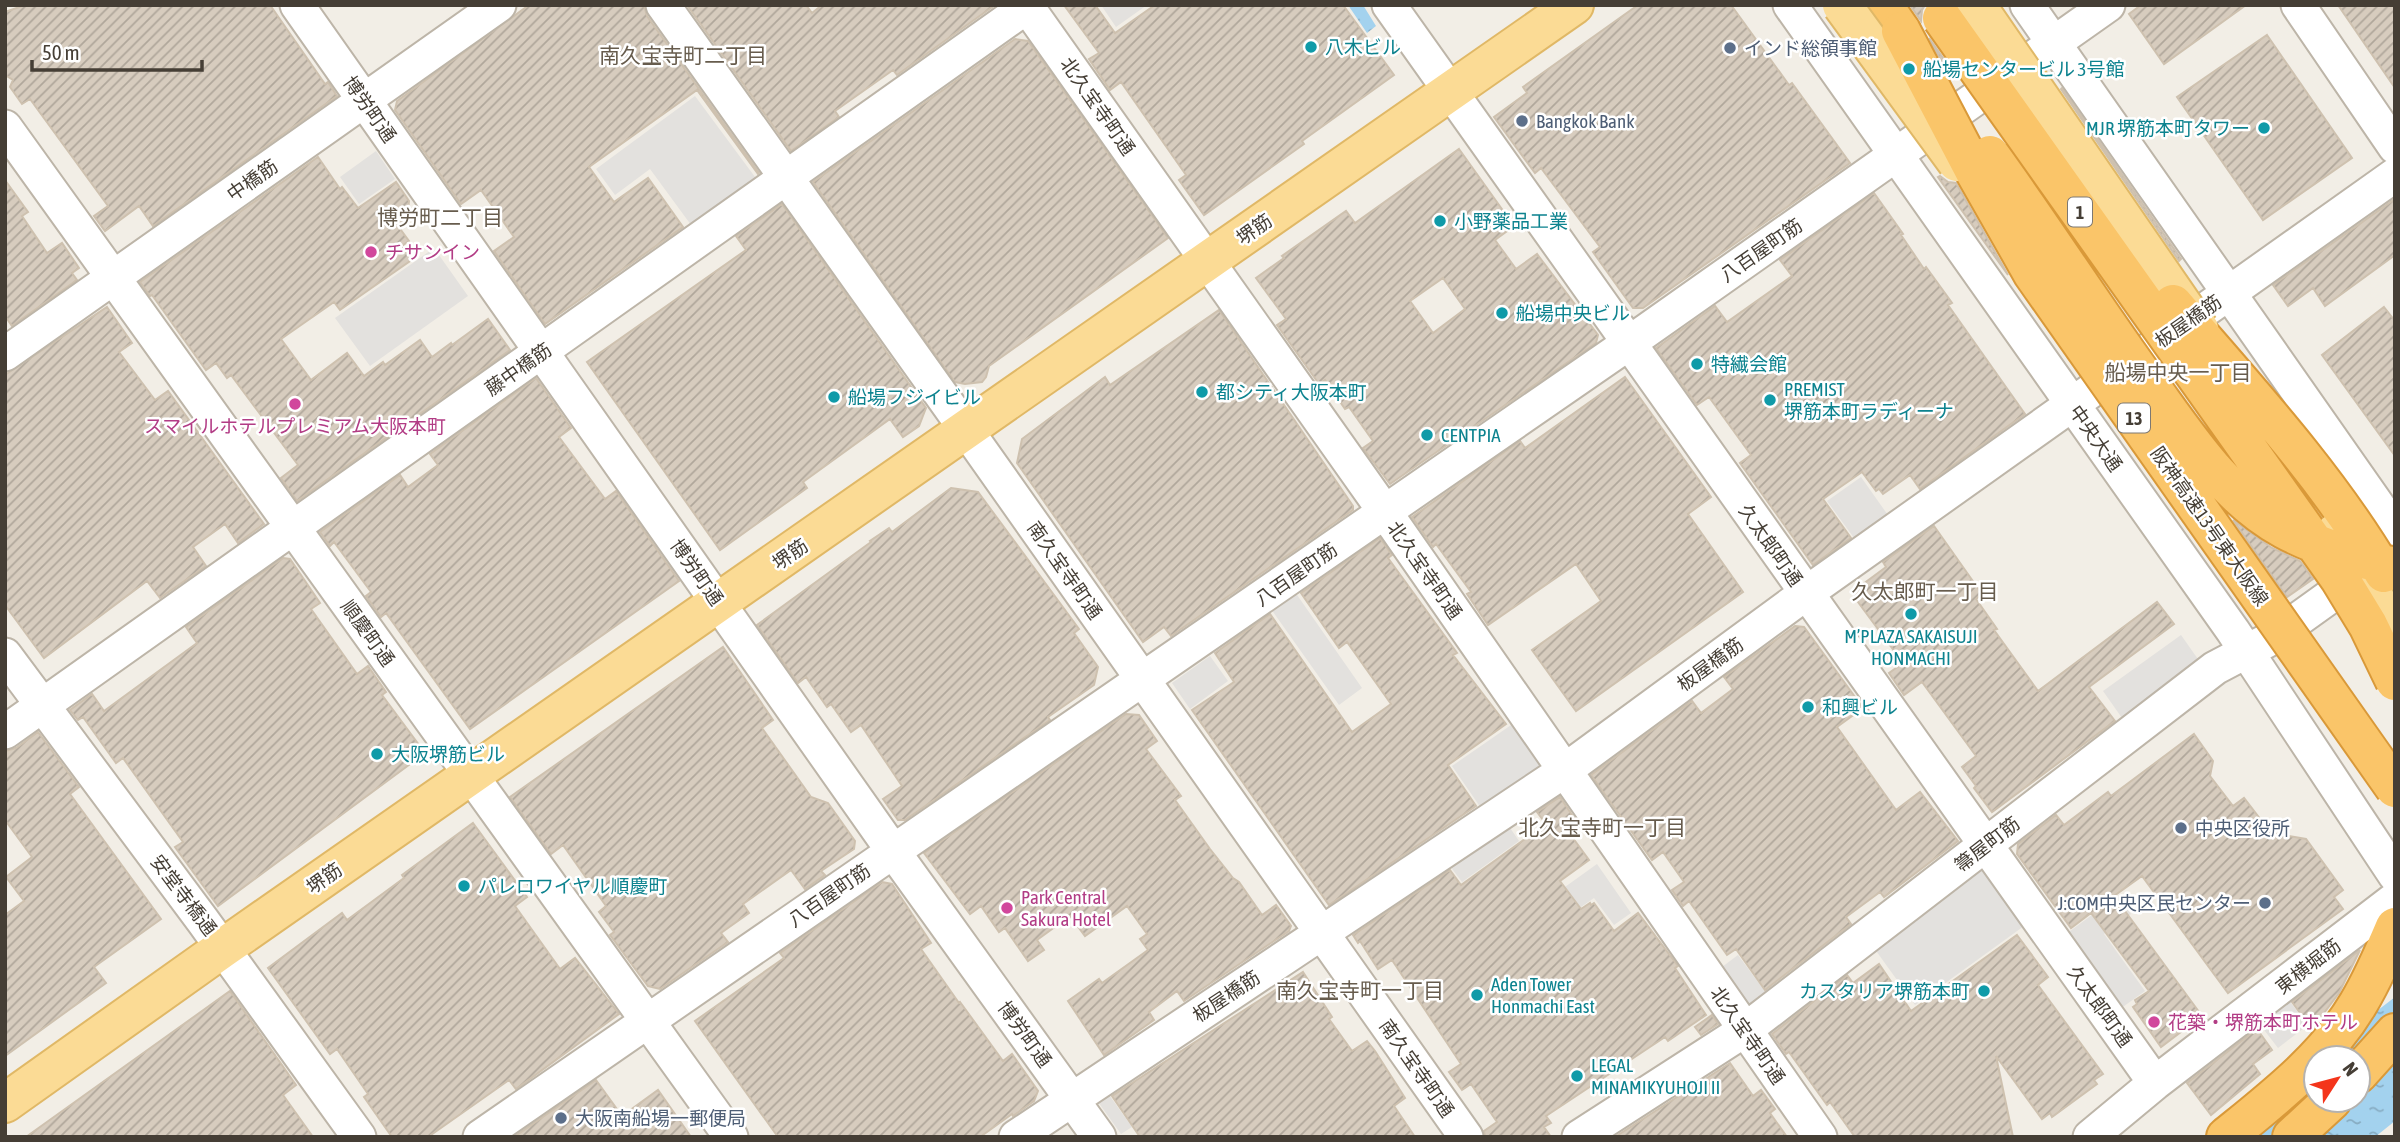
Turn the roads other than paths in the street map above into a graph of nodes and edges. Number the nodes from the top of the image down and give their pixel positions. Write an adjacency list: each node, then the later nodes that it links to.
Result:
1 (297, 5): 16 (street, 博労町通)
2 (499, 5): 16 (street, 中橋筋)
3 (663, 5): 21 (street, 南久宝寺町通)
4 (1389, 5): 15 (street, 久太郎町通)
5 (1574, 5): 15 (main road, 堺筋)
6 (1790, 5): 19 (street, 中央大通)
7 (1842, 5): 47 (main road, bridge)
8 (2027, 5): 14 (street)
9 (2108, 5): 14 (street, 八百屋町筋)
10 (2298, 5): 18 (street)
11 (1027, 6): 21 (street, 藤中橋筋); 22 (street, 北久宝寺町通)
12 (1950, 10): 35 (highway, bridge); 38 (main road, bridge); 42 (highway, 1, bridge)
13 (1892, 18): 34 (highway, 13, bridge); 47 (highway, 阪神高速13号東大阪線 / 13, bridge)
14 (2054, 44): 19 (street, 八百屋町筋); 24 (street)
15 (1451, 91): 22 (main road, 堺筋); 25 (street, 久太郎町通)
16 (364, 100): 23 (street, 中橋筋); 26 (street, 博労町通)
17 (5, 127): 23 (street, 順慶町通)
18 (2395, 147)
19 (1897, 154): 25 (street, 八百屋町筋); 28 (street, 中央大通)
20 (2395, 175): 24 (street, 板屋橋筋)
21 (787, 178): 26 (street, 藤中橋筋); 29 (street, 南久宝寺町通)
22 (1208, 261): 29 (main road, 堺筋); 30 (street, 北久宝寺町通)
23 (114, 278): 27 (street, 中橋筋); 31 (street, 順慶町通)
24 (2229, 293): 28 (street, 板屋橋筋); 32 (street)
25 (1629, 343): 30 (street, 八百屋町筋); 36 (street, 久太郎町通)
26 (541, 353): 31 (street, 藤中橋筋); 37 (street, 博労町通)
27 (5, 354)
28 (2071, 404): 36 (street, 板屋橋筋); 39 (street, 中央大通)
29 (967, 431): 37 (main road, 堺筋); 41 (street, 南久宝寺町通)
30 (1385, 512): 41 (street, 八百屋町筋); 45 (street, 北久宝寺町通)
31 (293, 529): 43 (street, 藤中橋筋); 46 (street, 順慶町通)
32 (2395, 530)
33 (2395, 551): 39 (street, 箒屋町筋)
34 (2395, 567)
35 (2395, 590)
36 (1805, 594): 45 (street, 板屋橋筋); 48 (street, 久太郎町通)
37 (719, 604): 46 (main road, 堺筋); 49 (street, 博労町通)
38 (2395, 632)
39 (2247, 652): 48 (street, 箒屋町筋); 50 (street, 中央大通)
40 (5, 655): 43 (street, 安堂寺橋通)
41 (1143, 681): 49 (street, 八百屋町筋); 53 (street, 南久宝寺町通)
42 (2395, 681)
43 (42, 706): 44 (street, 藤中橋筋); 54 (street, 安堂寺橋通)
44 (5, 732)
45 (1564, 771): 53 (street, 板屋橋筋); 56 (street, 北久宝寺町通)
46 (471, 776): 54 (main road, 堺筋); 55 (street, 順慶町通)
47 (2395, 786)
48 (1985, 845): 56 (street, 箒屋町筋); 59 (street, 久太郎町通)
49 (893, 851): 55 (street, 八百屋町筋); 60 (street, 博労町通)
50 (2395, 875)
51 (2395, 899): 59 (street, 東横堀筋)
52 (2395, 927): 72 (highway)
53 (1321, 933): 60 (street, 板屋橋筋); 68 (street, 南久宝寺町通)
54 (223, 948): 61 (main road, 堺筋); 63 (street, 安堂寺橋通)
55 (648, 1021): 64 (street, 八百屋町筋); 65 (street, 順慶町通)
56 (1745, 1030): 69 (street, 箒屋町筋); 70 (street, 北久宝寺町通)
57 (2395, 1033): 58 (highway)
58 (2372, 1058)
59 (2155, 1083): 71 (street, 東横堀筋)
60 (1072, 1098): 66 (street, 板屋橋筋); 67 (street, 博労町通)
61 (5, 1103)
62 (2317, 1114): 73 (highway)
63 (359, 1137)
64 (480, 1137)
65 (732, 1137)
66 (1016, 1137)
67 (1099, 1137)
68 (1466, 1137)
69 (1579, 1137)
70 (1820, 1137)
71 (2090, 1137)
72 (2226, 1137)
73 (2292, 1137)

